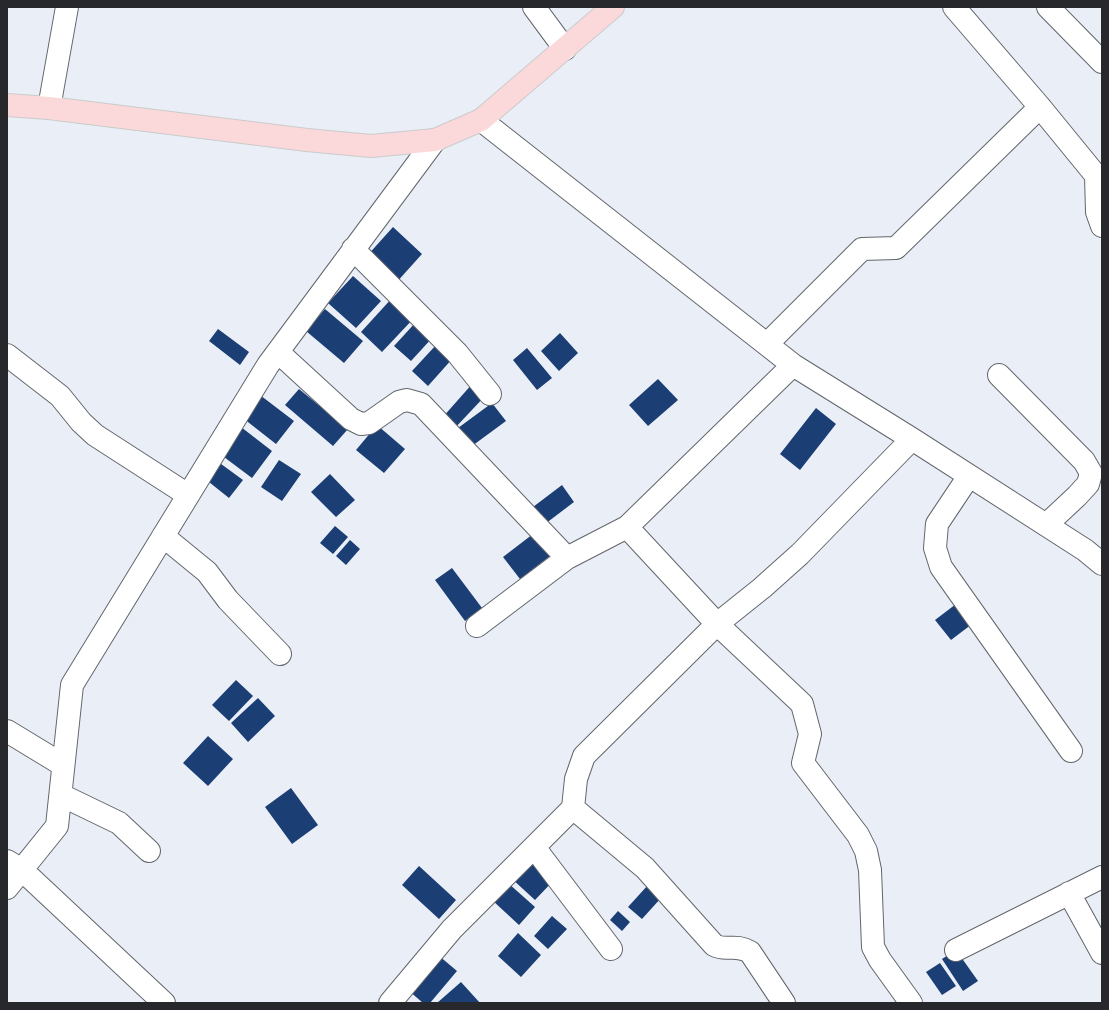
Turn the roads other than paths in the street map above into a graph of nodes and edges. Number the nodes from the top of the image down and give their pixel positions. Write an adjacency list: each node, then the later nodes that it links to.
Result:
1 (67, 7): 10 (street)
2 (534, 7): 6 (street)
3 (613, 7): 6 (main road)
4 (954, 7): 9 (street)
5 (1048, 7): 7 (street)
6 (565, 49): 11 (main road)
7 (1102, 62)
8 (7, 105): 10 (main road)
9 (1040, 107): 13 (street); 16 (street)
10 (49, 108): 12 (main road)
11 (481, 120): 12 (main road); 16 (street)
12 (436, 140): 15 (street)
13 (1099, 177): 14 (street)
14 (1102, 226)
15 (353, 249): 17 (street); 21 (street)
16 (767, 344): 19 (street)
17 (278, 352): 24 (street); 28 (street)
18 (7, 356): 24 (street)
19 (793, 365): 22 (street); 26 (street)
20 (999, 375): 25 (street)
21 (490, 394)
22 (912, 439): 23 (street); 30 (street)
23 (969, 476): 25 (street); 34 (street)
24 (188, 495): 27 (street)
25 (1046, 525): 29 (street)
26 (627, 527): 28 (street); 30 (street)
27 (163, 536): 32 (street); 35 (street)
28 (567, 558): 31 (street)
29 (1102, 564)
30 (717, 624): 37 (street); 50 (street)
31 (477, 626)
32 (280, 654)
33 (7, 731): 35 (street)
34 (1071, 751)
35 (63, 765): 36 (street)
36 (61, 795): 39 (street); 40 (street)
37 (573, 808): 38 (street); 49 (street)
38 (534, 847): 44 (street); 48 (street)
39 (149, 851)
40 (14, 865): 42 (street); 47 (street)
41 (1102, 877): 43 (street)
42 (7, 888)
43 (1069, 894): 45 (street); 46 (street)
44 (611, 949)
45 (956, 950)
46 (1102, 953)
47 (164, 1003)
48 (390, 1003)
49 (784, 1003)
50 (911, 1003)

